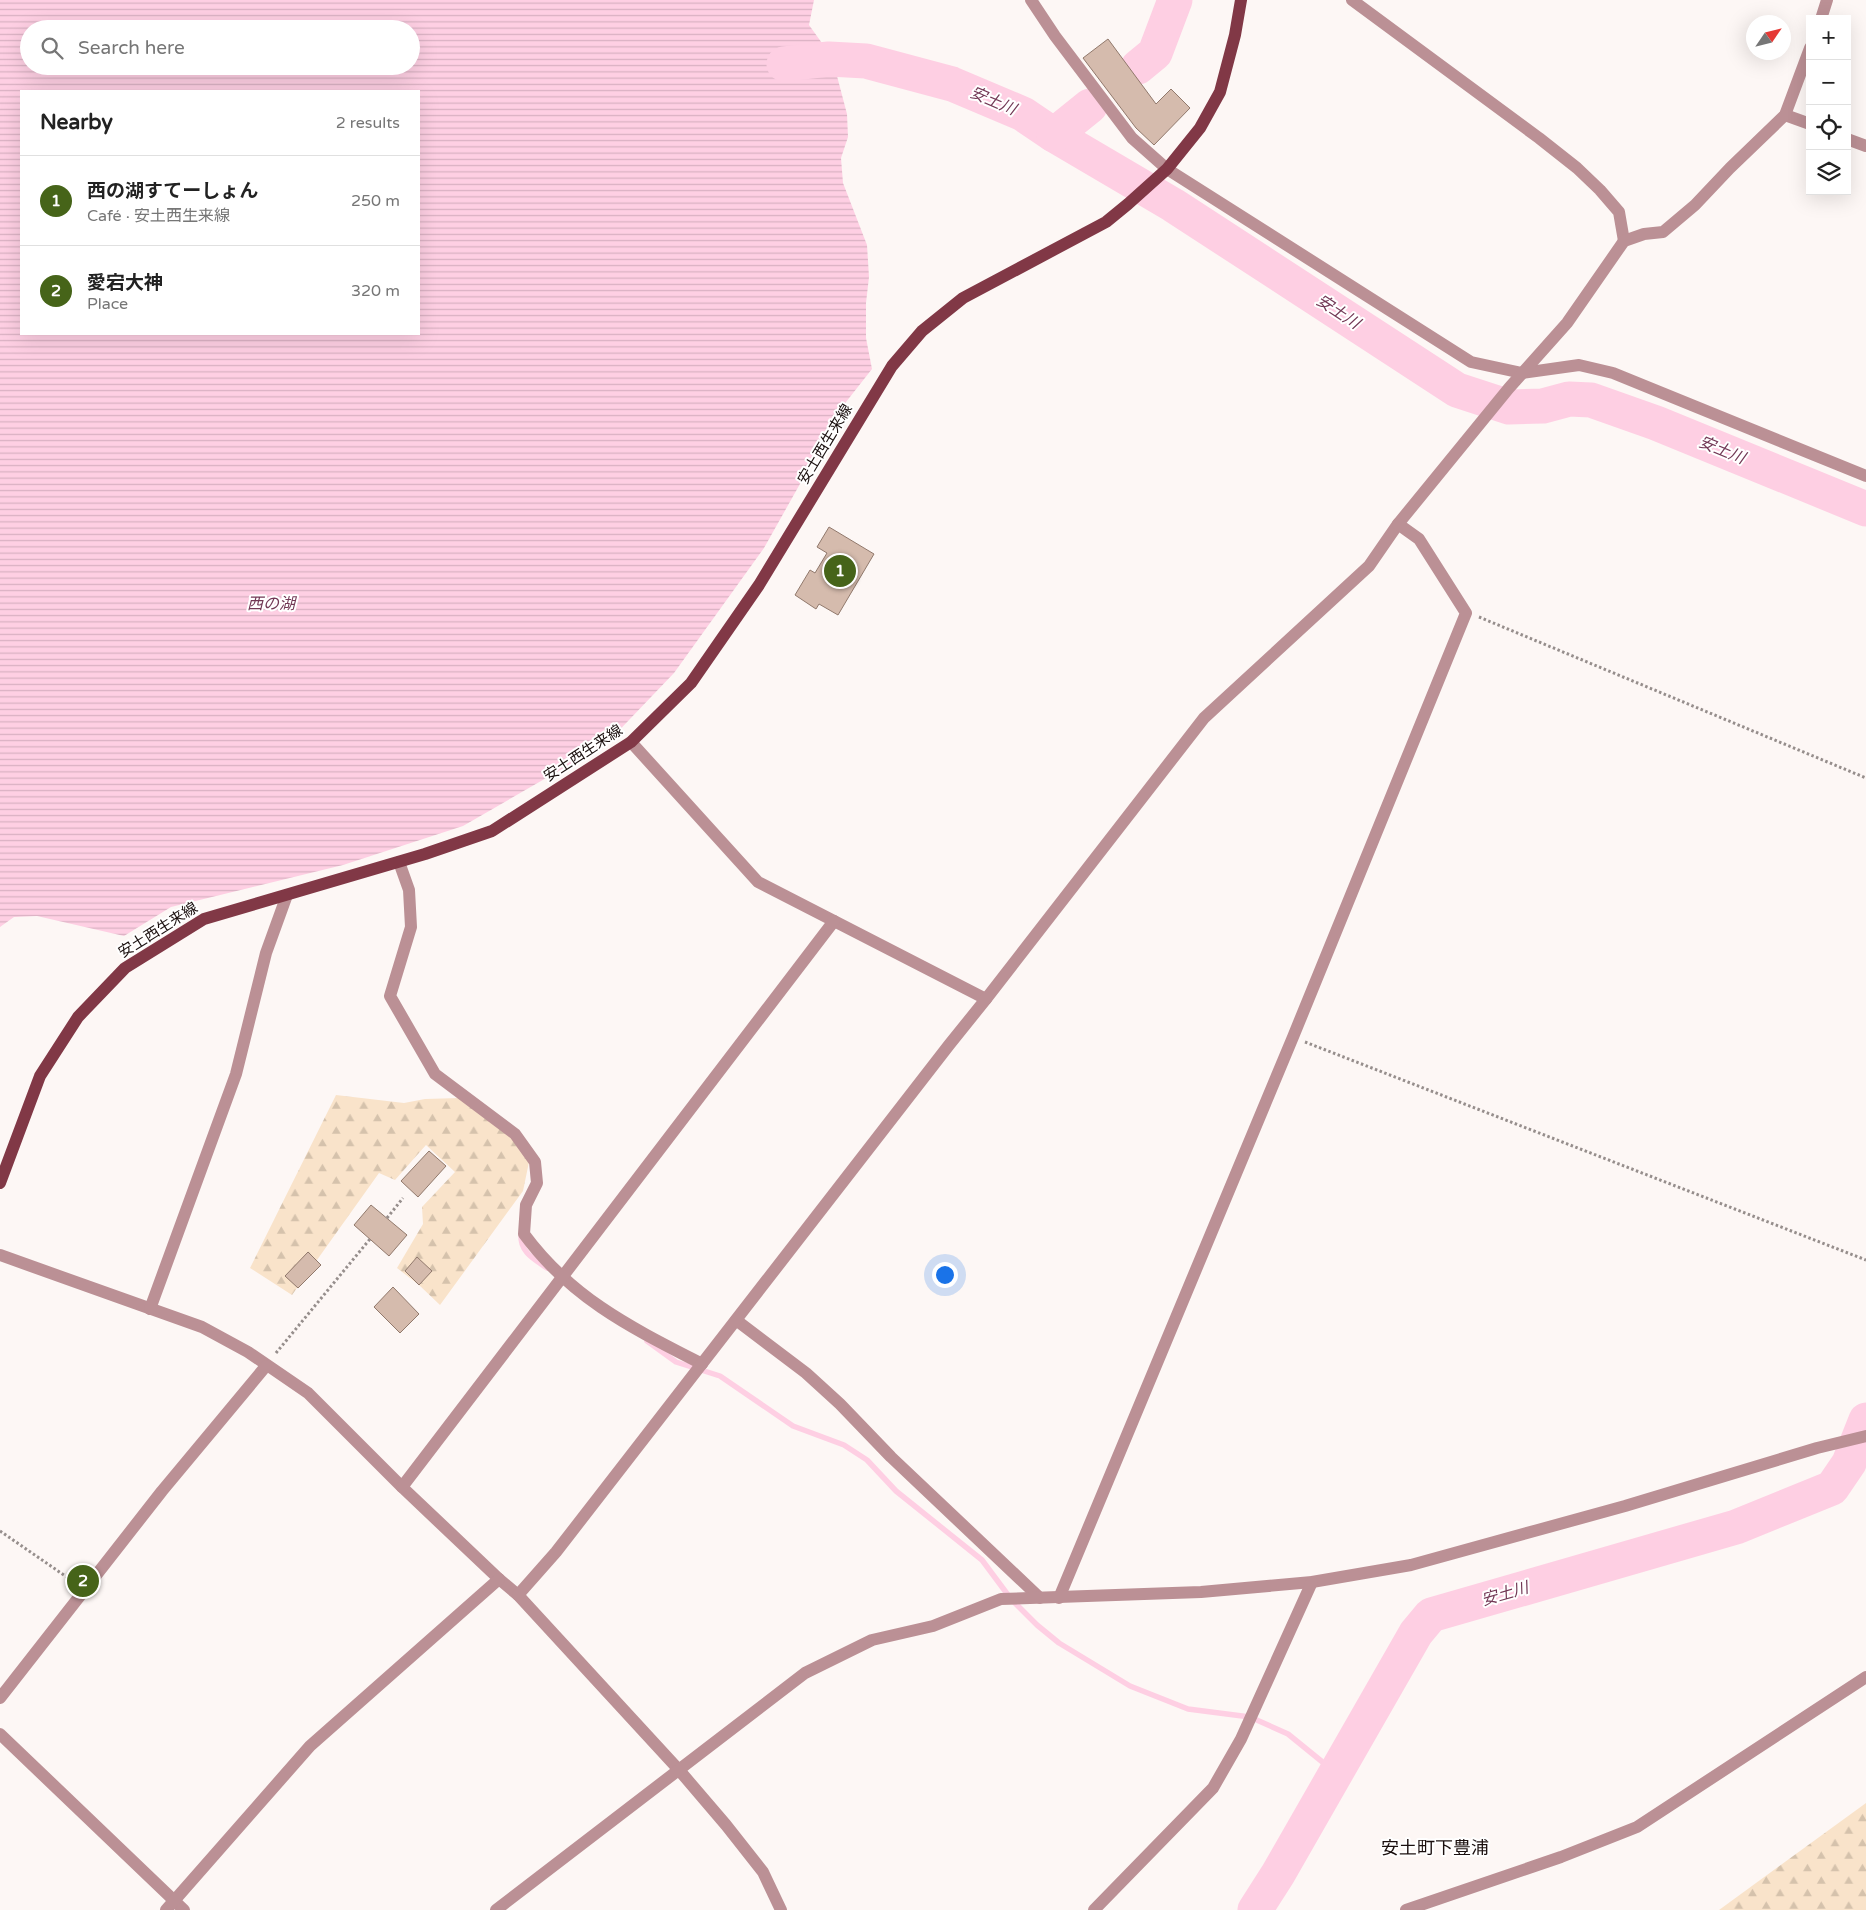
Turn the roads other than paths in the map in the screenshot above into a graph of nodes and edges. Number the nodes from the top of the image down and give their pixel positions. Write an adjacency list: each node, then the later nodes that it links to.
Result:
1 (1031, 0): 11 (street)
2 (1241, 0): 11 (main road, 安土西生来線)
3 (1352, 0): 12 (street)
4 (1827, 0): 5 (street)
5 (1821, 15)
6 (1806, 59): 7 (street)
7 (1785, 115): 8 (street); 12 (street)
8 (1806, 123)
9 (1851, 140): 10 (street)
10 (1866, 146)
11 (1165, 172): 13 (street); 16 (main road, 安土西生来線)
12 (1624, 240): 13 (street)
13 (1522, 373): 14 (street); 15 (street)
14 (1866, 476)
15 (1398, 524): 20 (street); 34 (street)
16 (631, 742): 17 (main road, 安土西生来線); 19 (street)
17 (399, 862): 18 (main road, 安土西生来線); 23 (street)
18 (287, 895): 21 (main road, 安土西生来線); 24 (street)
19 (834, 921): 20 (street); 23 (street)
20 (986, 999): 25 (street)
21 (0, 1183)
22 (0, 1255): 24 (street)
23 (563, 1276): 26 (street); 29 (street)
24 (150, 1308): 27 (street)
25 (736, 1320): 26 (street); 33 (street)
26 (702, 1364): 32 (street)
27 (266, 1366): 29 (street); 36 (street)
28 (1866, 1436): 31 (street)
29 (402, 1487): 30 (street)
30 (499, 1579): 32 (street); 39 (street)
31 (1312, 1582): 34 (street); 43 (street)
32 (518, 1595): 38 (street)
33 (1040, 1598): 34 (street); 38 (street)
34 (1060, 1598)
35 (1866, 1677): 44 (street)
36 (0, 1698)
37 (0, 1734): 39 (street)
38 (679, 1770): 41 (street); 42 (street)
39 (170, 1905): 40 (street)
40 (184, 1910)
41 (496, 1910)
42 (781, 1910)
43 (1094, 1910)
44 (1406, 1910)

